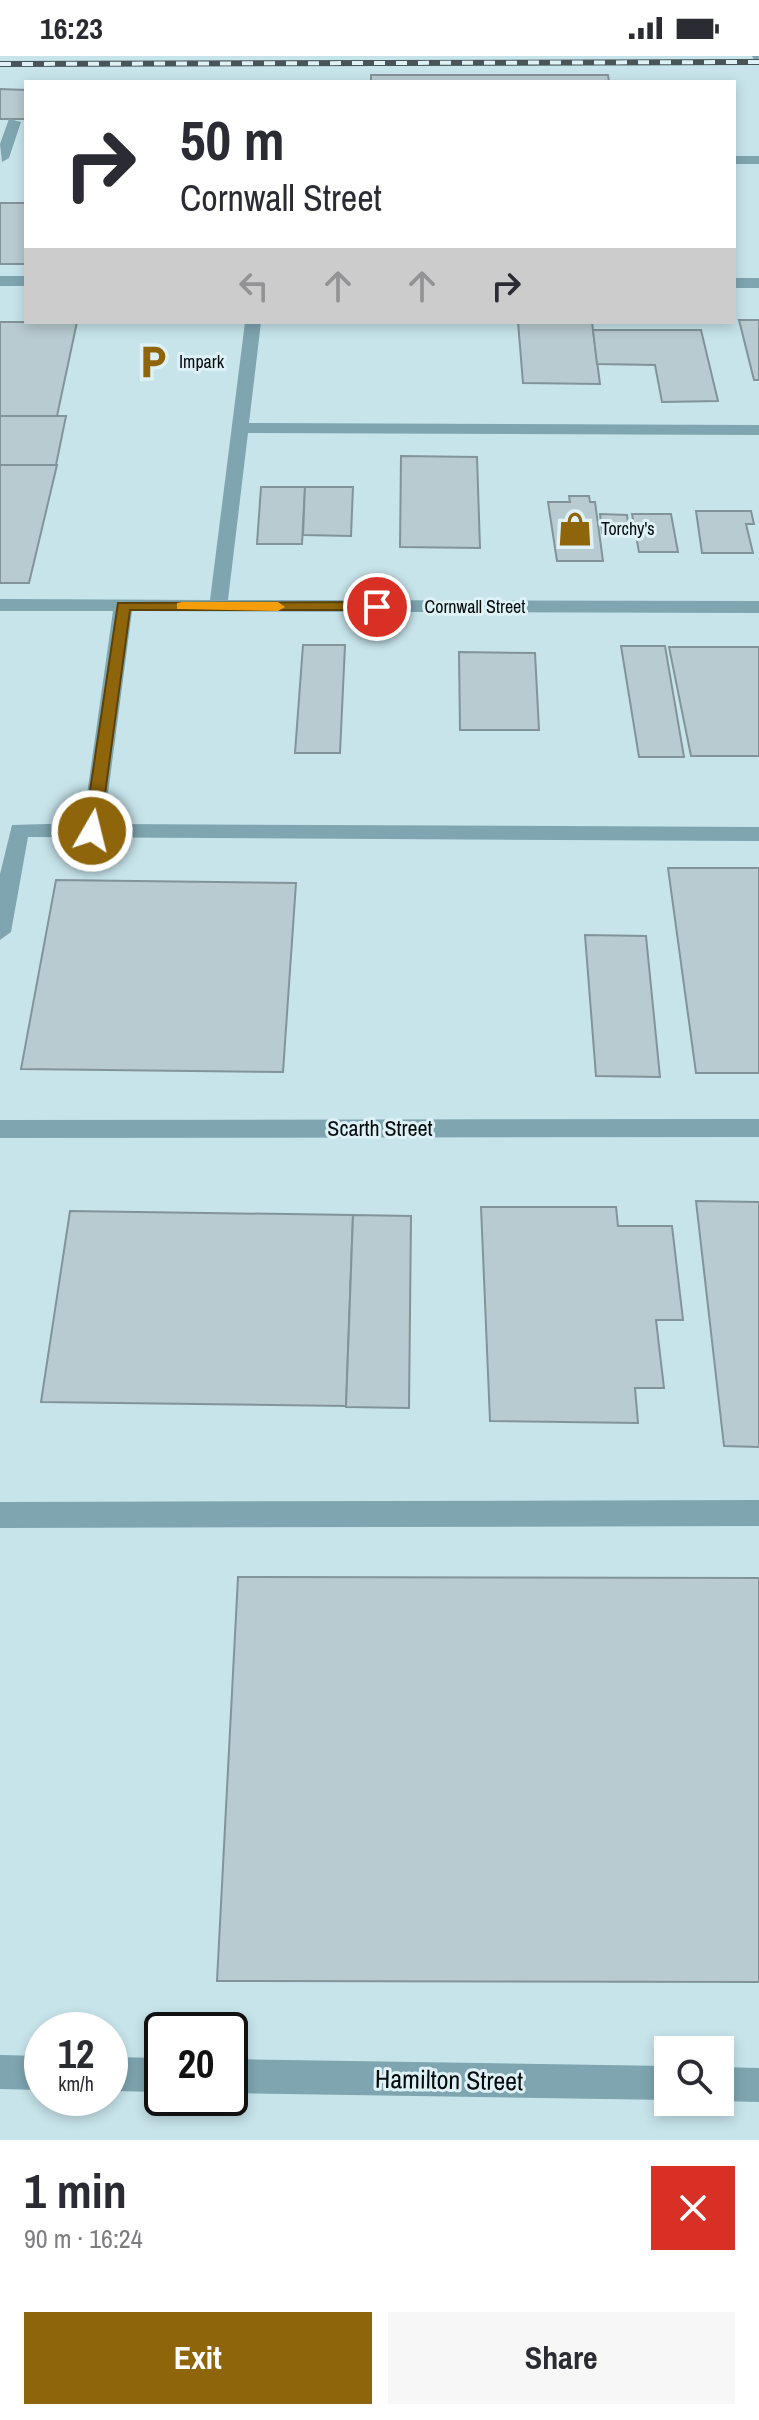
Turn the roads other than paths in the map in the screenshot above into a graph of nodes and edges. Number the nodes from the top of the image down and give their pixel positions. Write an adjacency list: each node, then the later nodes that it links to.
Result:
1 (14, 122): 2 (street)
2 (6, 158)
3 (736, 160): 4 (street)
4 (759, 160)
5 (0, 281): 6 (street)
6 (24, 281)
7 (736, 283): 8 (street)
8 (759, 283)
9 (253, 324): 10 (street)
10 (238, 428): 11 (street); 14 (street)
11 (759, 430)
12 (0, 605): 13 (street, Cornwall Street)
13 (123, 606): 14 (street, Cornwall Street); 16 (street)
14 (218, 607): 15 (street, Cornwall Street)
15 (759, 607)
16 (92, 831): 17 (street); 18 (street)
17 (759, 834)
18 (0, 932)
19 (759, 1128): 20 (street, Scarth Street)
20 (0, 1129)
21 (759, 1513): 22 (street)
22 (0, 1515)
23 (0, 2072): 24 (street)
24 (24, 2073)
25 (248, 2076): 26 (street, Hamilton Street)
26 (654, 2083)
27 (734, 2084): 28 (street)
28 (759, 2085)

